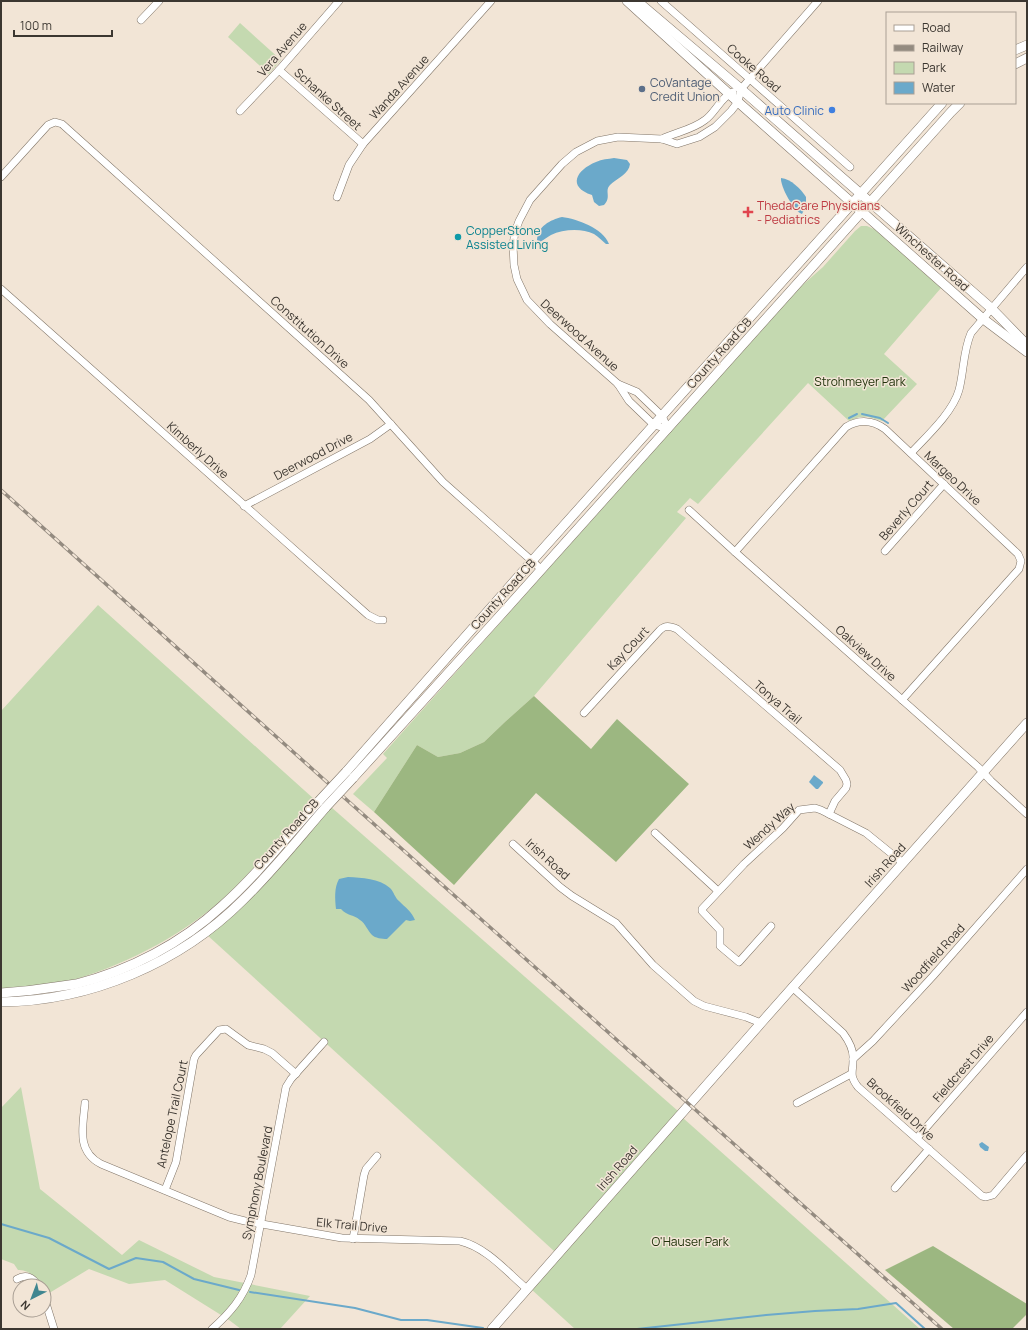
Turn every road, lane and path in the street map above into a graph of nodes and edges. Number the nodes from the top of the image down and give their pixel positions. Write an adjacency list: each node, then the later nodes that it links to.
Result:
1 (159, 1): 8 (street)
2 (339, 1): 13 (street, Vera Avenue)
3 (491, 1): 22 (street, Wanda Avenue)
4 (626, 1): 16 (main road, Winchester Road)
5 (637, 1): 15 (main road, Winchester Road)
6 (661, 1): 14 (street, Cooke Road)
7 (818, 1): 14 (street)
8 (141, 20)
9 (1027, 45): 10 (main road)
10 (1016, 50)
11 (1027, 58): 12 (main road)
12 (1016, 64)
13 (279, 70): 20 (street, Vera Avenue); 22 (street, Schanke Street)
14 (750, 79): 15 (street); 23 (street, Cooke Road)
15 (741, 89): 16 (street, Deerwood Avenue); 17 (street, Deerwood Avenue); 25 (main road, Winchester Road)
16 (729, 94): 17 (main road, Winchester Road); 21 (street, Deerwood Avenue)
17 (738, 102): 21 (street, Deerwood Avenue); 28 (main road, Winchester Road)
18 (941, 104): 25 (main road, County Road CB)
19 (959, 104): 27 (main road, County Road CB)
20 (240, 111)
21 (662, 139): 36 (street, Deerwood Avenue)
22 (362, 144): 26 (street, Wanda Avenue)
23 (850, 167)
24 (1, 177): 38 (street, Constitution Drive)
25 (860, 194): 27 (main road, Winchester Road); 28 (main road, County Road CB)
26 (337, 197)
27 (870, 202): 29 (main road, County Road CB); 32 (main road, Winchester Road)
28 (852, 203): 29 (main road, Winchester Road); 37 (main road, County Road CB)
29 (862, 211): 33 (main road, Winchester Road); 40 (main road, County Road CB)
30 (1027, 267): 32 (street)
31 (1, 289): 43 (street, Kimberly Drive)
32 (990, 308): 33 (street); 34 (main road, Winchester Road)
33 (982, 318): 35 (main road, Winchester Road); 41 (street)
34 (1027, 345)
35 (1027, 352)
36 (618, 384): 37 (street, Deerwood Avenue); 39 (street, Deerwood Avenue)
37 (662, 416): 39 (main road, County Road CB); 40 (street, Deerwood Avenue)
38 (391, 424): 43 (street, Deerwood Drive); 47 (street, Constitution Drive)
39 (654, 425): 40 (street, Deerwood Avenue); 47 (main road, County Road CB)
40 (668, 429): 48 (main road, County Road CB)
41 (911, 454): 42 (street, Margeo Drive); 46 (street, Margeo Drive)
42 (944, 484): 45 (street, Beverly Court); 51 (street, Margeo Drive)
43 (244, 506): 49 (street, Kimberly Drive)
44 (689, 510): 46 (street, Oakview Drive)
45 (885, 551)
46 (735, 552): 51 (street, Oakview Drive)
47 (532, 561): 48 (street, Constitution Drive); 55 (main road, County Road CB)
48 (541, 569): 55 (main road, County Road CB)
49 (383, 620)
50 (660, 630): 52 (street, Kay Court); 57 (street, Tonya Trail)
51 (902, 700): 54 (street, Oakview Drive)
52 (584, 712)
53 (1027, 723): 54 (main road, Irish Road)
54 (983, 773): 58 (street, Oakview Drive); 61 (main road, Irish Road)
55 (349, 775): 56 (main road, County Road CB, bridge)
56 (323, 804): 66 (main road, County Road CB); 67 (main road, County Road CB)
57 (829, 814): 61 (street, Wendy Way); 63 (street, Wendy Way)
58 (1027, 814)
59 (655, 833): 63 (street)
60 (513, 844): 69 (street, Irish Road)
61 (903, 863): 65 (main road, Irish Road)
62 (1027, 869): 71 (street, Woodfield Road)
63 (718, 891): 64 (street, Wendy Way)
64 (771, 926)
65 (792, 987): 69 (main road, Irish Road); 71 (street)
66 (1, 993)
67 (1, 1002)
68 (1027, 1012): 76 (street, Fieldcrest Drive)
69 (760, 1023): 86 (main road, Irish Road)
70 (324, 1042): 72 (street, Symphony Boulevard)
71 (854, 1059): 73 (street, Brookfield Drive)
72 (296, 1074): 81 (street, Antelope Trail Court); 82 (street, Symphony Boulevard)
73 (851, 1074): 75 (street); 76 (street, Brookfield Drive)
74 (85, 1103): 81 (street, Elk Trail Drive)
75 (797, 1103)
76 (917, 1138): 77 (street, Brookfield Drive)
77 (929, 1149): 78 (street, Brookfield Drive); 80 (street)
78 (1027, 1155)
79 (376, 1156): 83 (street)
80 (895, 1188)
81 (165, 1190): 82 (street, Elk Trail Drive)
82 (261, 1224): 83 (street, Elk Trail Drive); 89 (street, Symphony Boulevard)
83 (353, 1238): 86 (street, Elk Trail Drive)
84 (19, 1278): 85 (street)
85 (32, 1278)
86 (527, 1289): 90 (main road, Irish Road)
87 (51, 1318): 88 (street)
88 (54, 1329)
89 (212, 1329)
90 (492, 1329)

